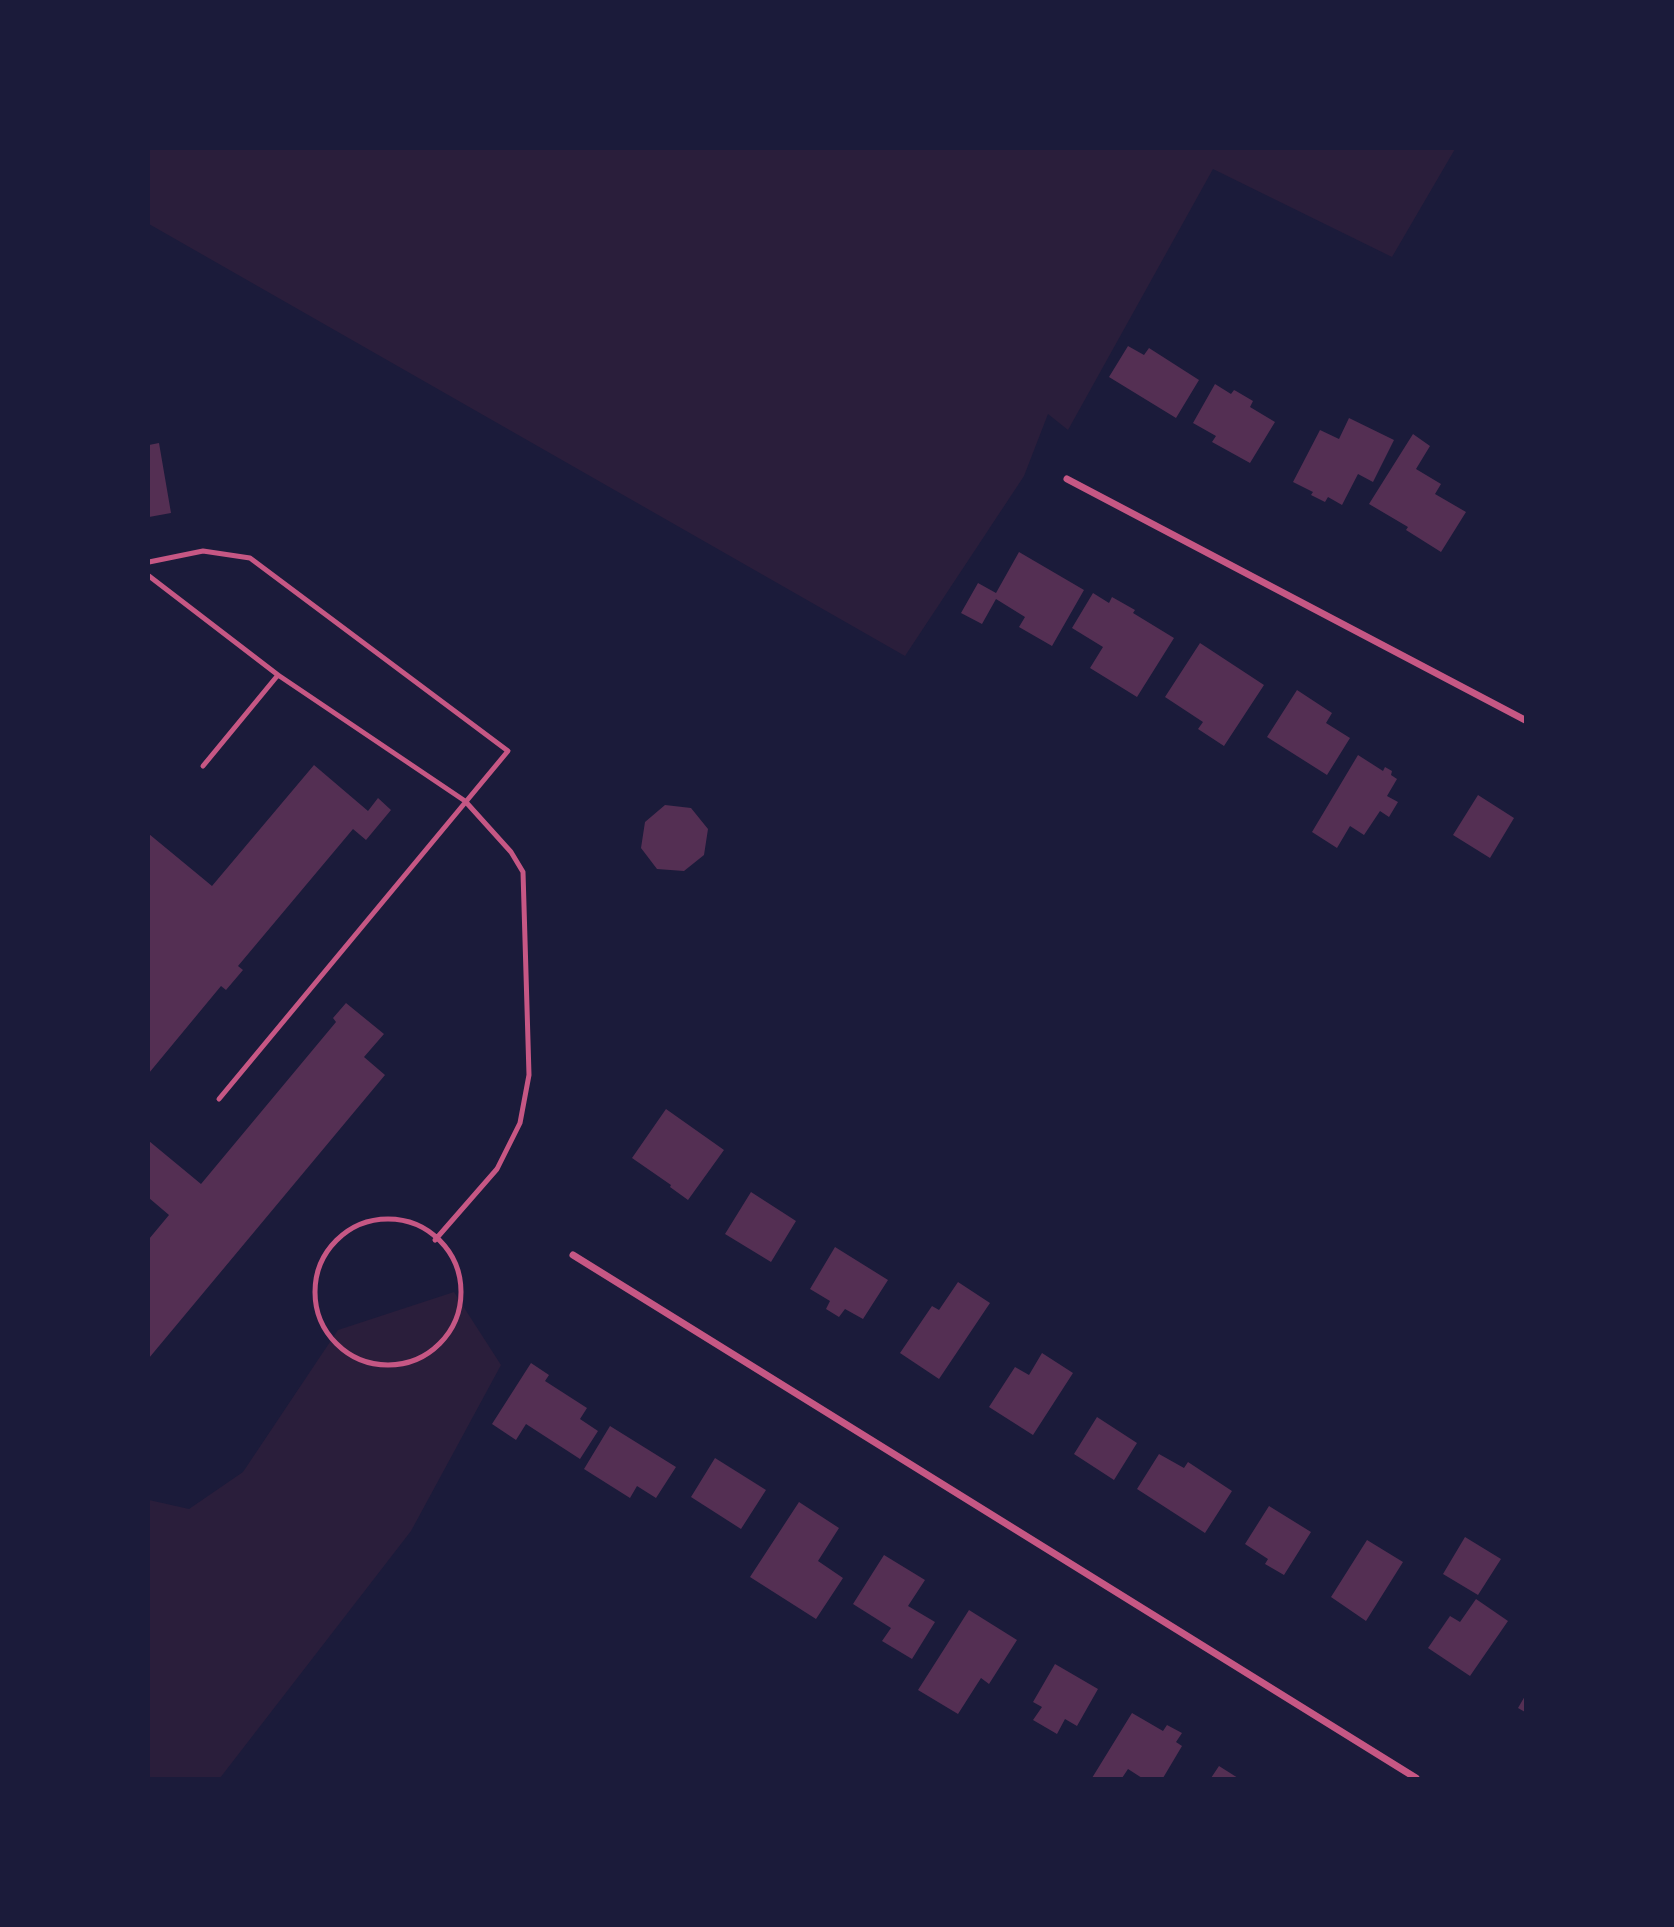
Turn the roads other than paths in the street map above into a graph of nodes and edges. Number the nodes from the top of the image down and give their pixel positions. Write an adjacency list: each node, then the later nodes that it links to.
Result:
1 (1067, 479): 5 (street)
2 (149, 562): 7 (lane)
3 (149, 576): 4 (lane)
4 (278, 675): 6 (lane); 7 (lane)
5 (1525, 720)
6 (203, 766)
7 (465, 801): 8 (lane); 9 (lane)
8 (219, 1099)
9 (435, 1240): 9 (lane)
10 (573, 1255): 11 (street)
11 (1416, 1778)

